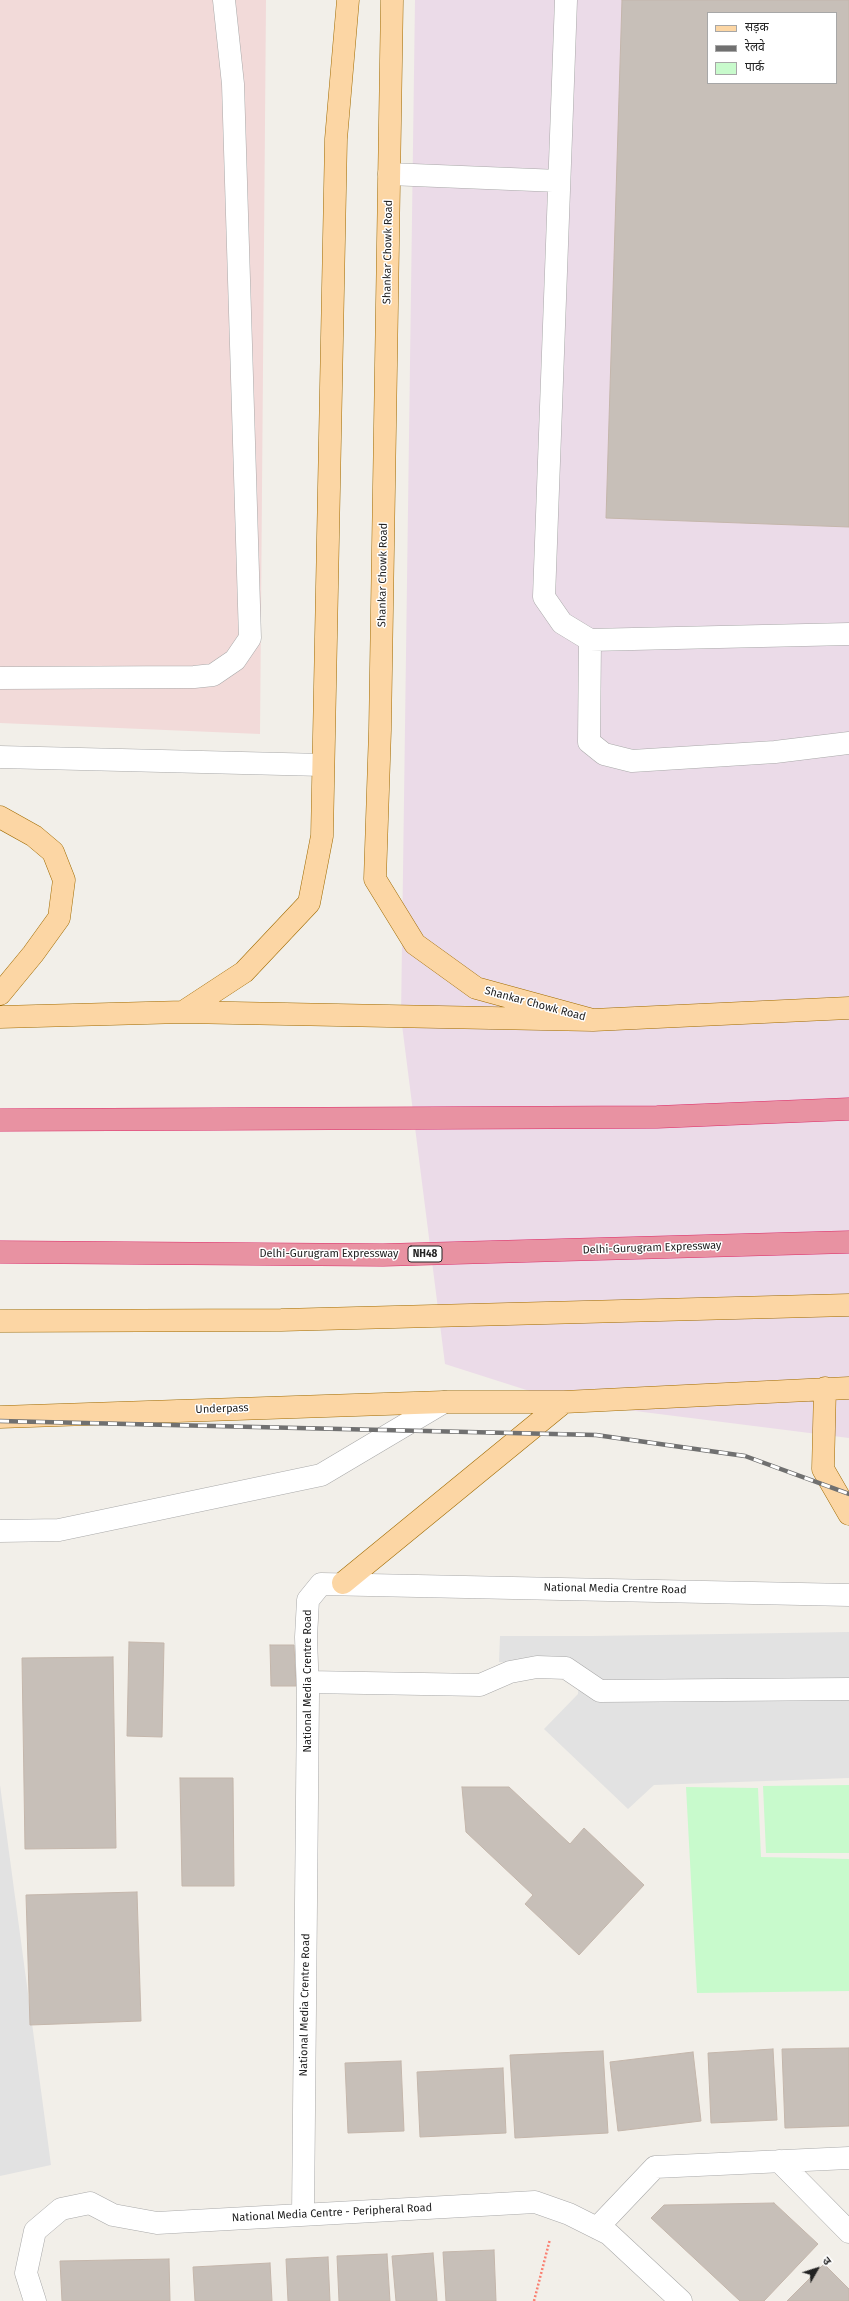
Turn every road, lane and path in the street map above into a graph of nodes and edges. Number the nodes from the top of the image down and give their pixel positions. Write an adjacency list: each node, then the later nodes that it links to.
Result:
1 (224, 0): 9 (street)
2 (348, 0): 12 (main road)
3 (392, 0): 5 (main road, Shankar Chowk Road)
4 (566, 0): 6 (street)
5 (389, 174): 6 (street); 18 (main road, Shankar Chowk Road)
6 (559, 181): 8 (street)
7 (849, 634): 8 (street)
8 (590, 640): 10 (street)
9 (0, 678)
10 (849, 743)
11 (0, 757): 12 (street)
12 (323, 765): 16 (main road)
13 (0, 817): 14 (main road)
14 (0, 994)
15 (849, 1008): 18 (main road)
16 (183, 1012): 17 (main road); 18 (main road)
17 (0, 1017)
18 (592, 1020)
19 (849, 1109): 20 (highway)
20 (0, 1120)
21 (849, 1242): 22 (highway, Delhi-Gurugram Expressway / NH48)
22 (0, 1252)
23 (849, 1305): 24 (main road)
24 (0, 1321)
25 (825, 1388): 26 (main road, Underpass); 28 (main road, Underpass); 30 (main road)
26 (849, 1388)
27 (444, 1402): 28 (main road, Underpass); 29 (main road, Underpass); 31 (street)
28 (564, 1402): 32 (main road)
29 (0, 1417)
30 (849, 1514)
31 (0, 1531)
32 (343, 1583): 33 (street, National Media Crentre Road); 34 (street, National Media Crentre Road)
33 (849, 1595)
34 (308, 1682): 35 (street); 39 (street, National Media Crentre Road)
35 (849, 1689)
36 (849, 2158): 37 (street)
37 (779, 2161): 40 (street); 41 (street)
38 (558, 2210): 39 (street, National Media Centre - Peripheral Road); 40 (street, National Media Centre - Peripheral Road); 43 (path)
39 (303, 2215): 42 (street, National Media Centre - Peripheral Road)
40 (597, 2228): 44 (street, National Media Centre - Peripheral Road)
41 (849, 2232)
42 (36, 2301)
43 (534, 2301)
44 (681, 2301)

